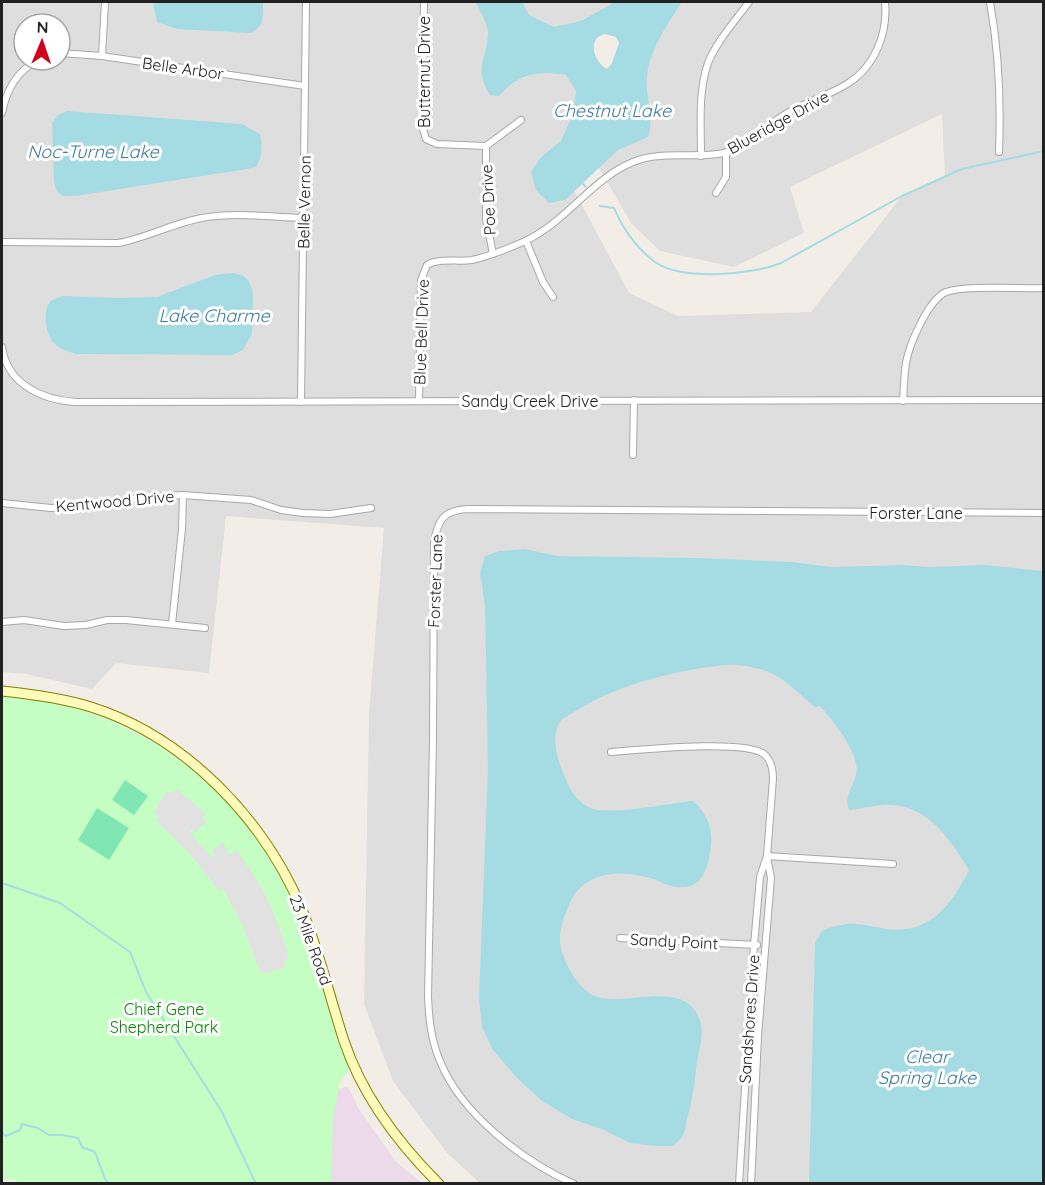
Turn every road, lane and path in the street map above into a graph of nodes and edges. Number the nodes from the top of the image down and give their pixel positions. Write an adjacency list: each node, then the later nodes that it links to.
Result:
1 (105, 2): 8 (street)
2 (306, 2): 10 (street, Belle Vernon)
3 (424, 2): 13 (street, Butternut Drive)
4 (749, 2): 16 (street)
5 (885, 2): 14 (street, Blueridge Drive)
6 (990, 2): 15 (street)
7 (72, 54): 8 (street, Belle Arbor)
8 (102, 56): 10 (street, Belle Arbor)
9 (23, 72): 11 (street)
10 (305, 86): 18 (street, Belle Vernon)
11 (2, 113)
12 (521, 120): 13 (street)
13 (486, 147): 21 (street, Poe Drive)
14 (726, 152): 16 (street, Blueridge Drive); 17 (street)
15 (999, 152)
16 (701, 156): 19 (street, Blueridge Drive)
17 (716, 193)
18 (304, 218): 20 (street); 30 (street, Belle Vernon)
19 (526, 241): 21 (street, Blueridge Drive); 24 (street)
20 (2, 242)
21 (493, 254): 22 (street, Blueridge Drive)
22 (427, 265): 28 (street, Blue Bell Drive)
23 (1044, 288): 29 (street)
24 (553, 297)
25 (2, 347): 30 (street, Sandy Creek Drive)
26 (634, 400): 28 (street, Sandy Creek Drive); 29 (street, Sandy Creek Drive); 31 (street)
27 (1044, 400): 29 (street, Sandy Creek Drive)
28 (419, 401): 30 (street, Sandy Creek Drive)
29 (903, 401)
30 (302, 402)
31 (633, 455)
32 (183, 495): 33 (street, Kentwood Drive); 34 (street, Kentwood Drive); 37 (street)
33 (2, 503)
34 (371, 508)
35 (1044, 513): 51 (street, Forster Lane)
36 (2, 622): 37 (street)
37 (172, 624): 38 (street)
38 (205, 628)
39 (2, 691): 50 (main road, 23 Mile Road)
40 (611, 752): 41 (street, Sandshores Drive)
41 (767, 856): 42 (street); 44 (street, Sandshores Drive); 45 (street, Sandshores Drive)
42 (892, 864)
43 (620, 938): 44 (street, Sandy Point)
44 (754, 945): 45 (street, Sandy Point); 46 (street, Sandshores Drive)
45 (764, 946): 47 (street, Sandshores Drive)
46 (748, 1030): 47 (street); 48 (street, Sandshores Drive)
47 (758, 1031): 49 (street, Sandshores Drive)
48 (743, 1116): 49 (street); 52 (street, Sandshores Drive)
49 (754, 1116): 53 (street, Sandshores Drive)
50 (439, 1184)
51 (574, 1184)
52 (739, 1184)
53 (751, 1184)

